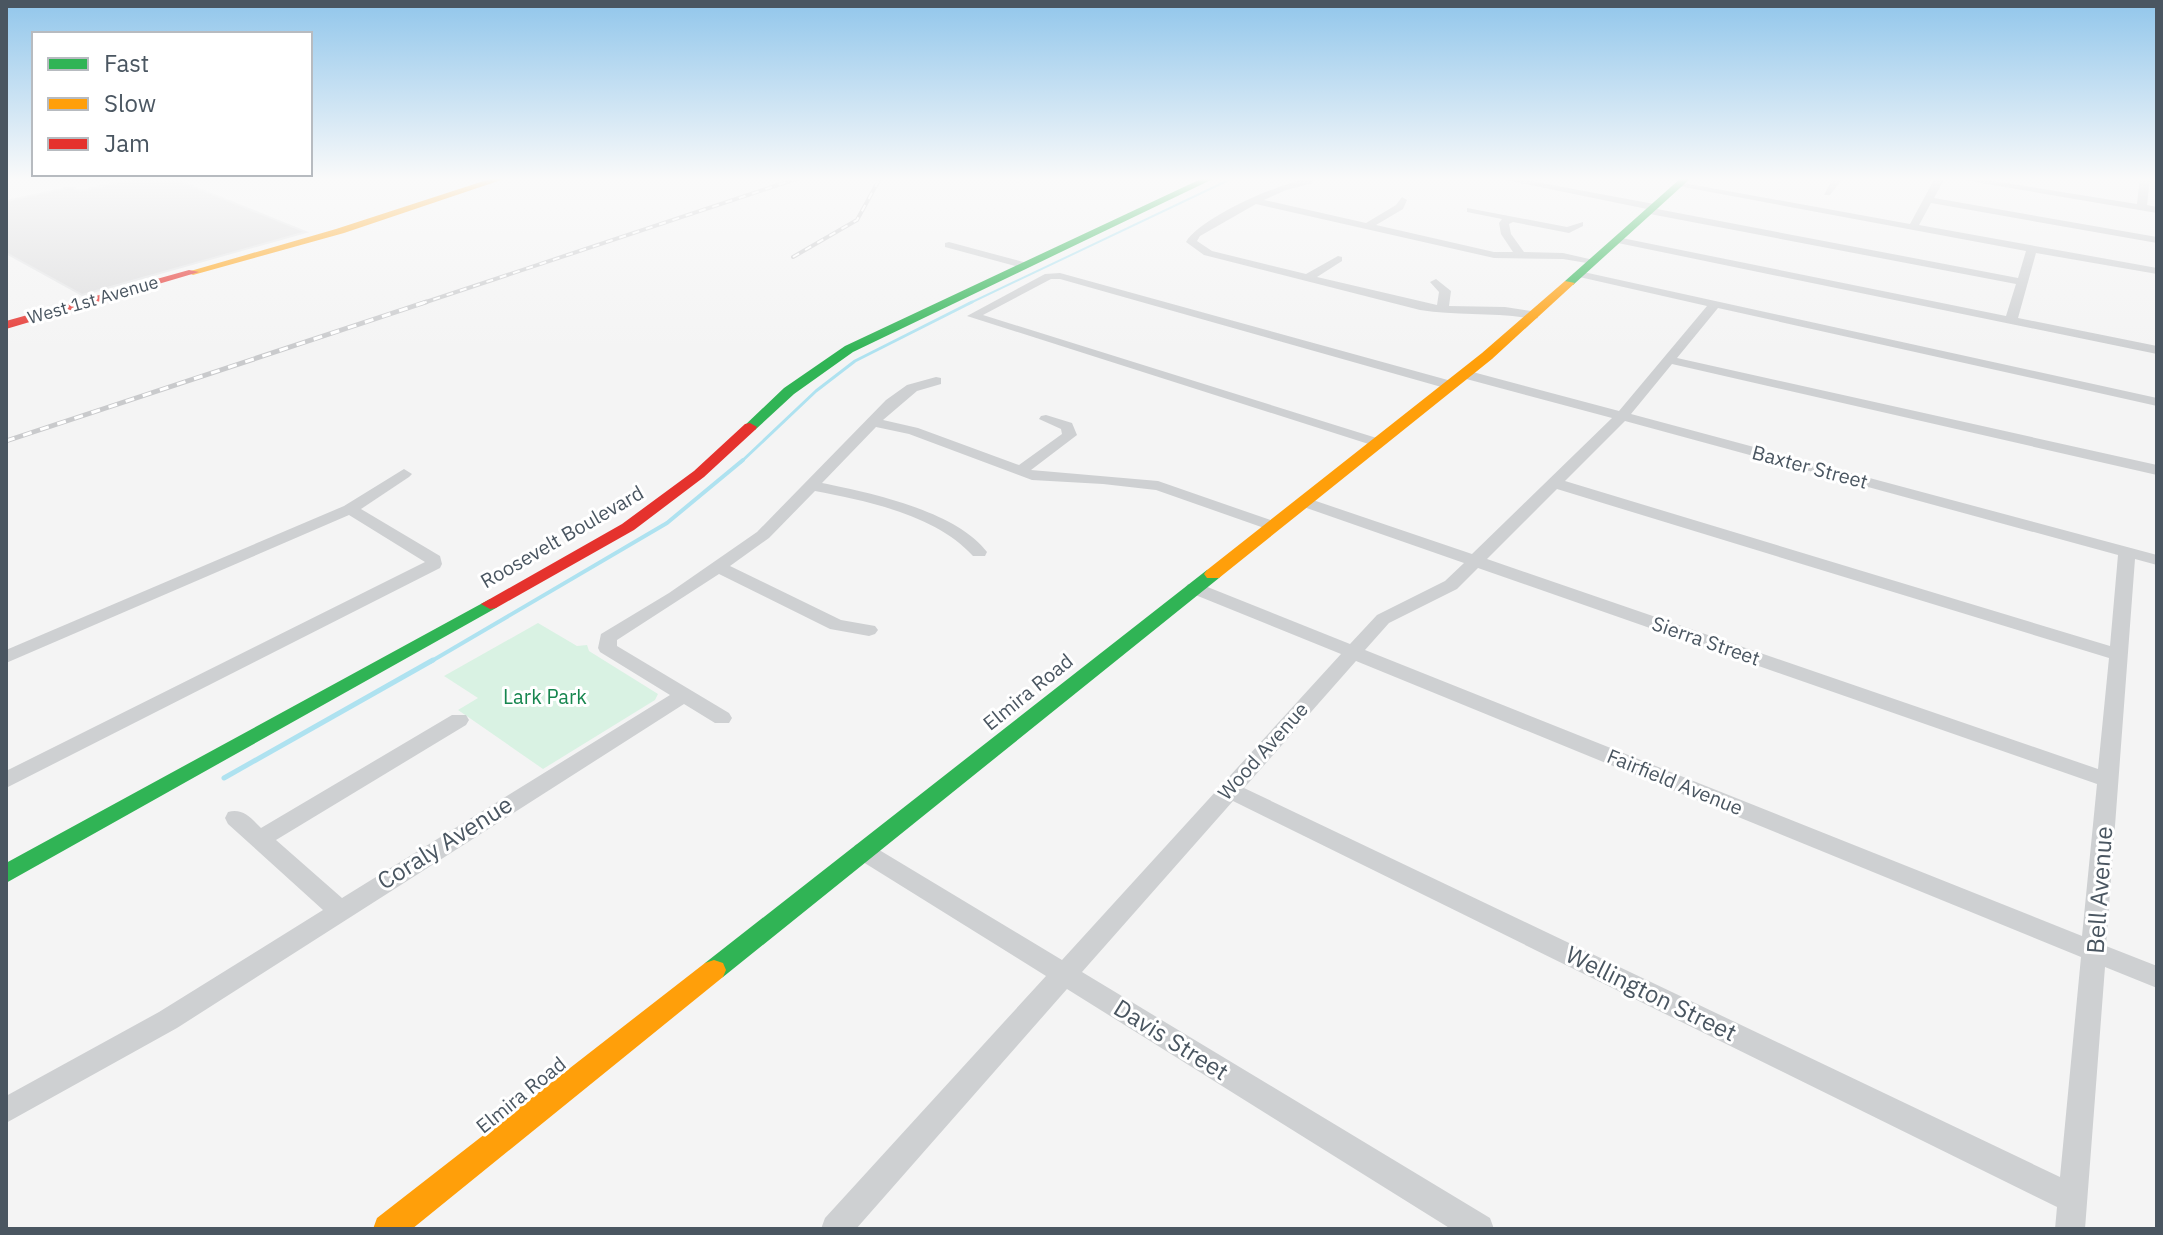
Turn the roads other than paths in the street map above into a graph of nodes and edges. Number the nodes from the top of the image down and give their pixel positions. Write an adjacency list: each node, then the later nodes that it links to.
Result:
1 (323, 236): 26 (street, West 1st Avenue)
2 (1086, 236): 16 (street, Roosevelt Boulevard)
3 (1195, 236): 19 (street)
4 (1416, 236): 14 (street)
5 (1507, 236): 14 (street)
6 (1622, 236): 10 (street, Elmira Road)
7 (1787, 236): 21 (street)
8 (1960, 236): 13 (street)
9 (2132, 236): 11 (street)
10 (1617, 240): 17 (street, Elmira Road); 25 (street)
11 (2157, 240)
12 (949, 245): 16 (street)
13 (2032, 249): 18 (street); 21 (street)
14 (1522, 257): 17 (street)
15 (1338, 259): 19 (street)
16 (1023, 265): 63 (street, Roosevelt Boulevard)
17 (1586, 268): 22 (street); 24 (street, Elmira Road)
18 (2157, 271)
19 (1308, 278): 23 (street)
20 (1436, 282): 23 (street)
21 (2022, 282): 25 (street)
22 (1715, 304): 28 (street, Wood Avenue); 31 (street)
23 (1442, 310): 24 (street)
24 (1534, 315): 29 (street, Elmira Road)
25 (2011, 320): 27 (street)
26 (6, 325)
27 (2157, 350)
28 (1671, 360): 32 (street, Wood Avenue); 36 (street)
29 (1457, 380): 32 (street, Baxter Street); 35 (street, Elmira Road); 35 (street, Baxter Street)
30 (936, 381): 34 (street)
31 (2157, 402)
32 (1622, 416): 39 (street, Wood Avenue); 45 (street, Baxter Street)
33 (1046, 419): 37 (street)
34 (874, 422): 37 (street); 40 (street)
35 (1378, 443): 41 (street, Elmira Road)
36 (2157, 470)
37 (1020, 471): 43 (street)
38 (404, 474): 42 (street)
39 (1554, 483): 47 (street, Wood Avenue); 52 (street)
40 (814, 486): 44 (street); 48 (street)
41 (1304, 502): 43 (street, Elmira Road); 47 (street, Sierra Street)
42 (350, 509): 53 (street); 57 (street)
43 (1273, 526): 49 (street, Elmira Road)
44 (979, 552)
45 (2127, 552): 46 (street, Baxter Street); 52 (street, Bell Avenue)
46 (2157, 560)
47 (1476, 562): 51 (street, Wood Avenue); 58 (street, Sierra Street)
48 (719, 567): 50 (street); 54 (street)
49 (1194, 588): 51 (street, Fairfield Avenue); 62 (street, Elmira Road)
50 (869, 630)
51 (1352, 652): 59 (street, Wood Avenue); 65 (street, Fairfield Avenue)
52 (2118, 655): 58 (street, Bell Avenue)
53 (6, 657)
54 (684, 695): 55 (street); 64 (street, Coraly Avenue)
55 (722, 718)
56 (459, 720): 61 (street)
57 (6, 780)
58 (2108, 780): 65 (street, Bell Avenue)
59 (1229, 790): 66 (street, Wood Avenue); 69 (street, Wellington Street)
60 (236, 818): 61 (street)
61 (260, 839): 64 (street)
62 (863, 851): 66 (street, Davis Street); 70 (street, Elmira Road)
63 (6, 874)
64 (339, 910): 68 (street, Coraly Avenue)
65 (2096, 952): 67 (street, Fairfield Avenue); 69 (street, Bell Avenue)
66 (1063, 973): 71 (street, Wood Avenue); 72 (street, Davis Street)
67 (2157, 977)
68 (6, 1110)
69 (2073, 1199): 73 (street, Bell Avenue)
70 (388, 1229)
71 (836, 1229)
72 (1479, 1229)
73 (2070, 1229)

